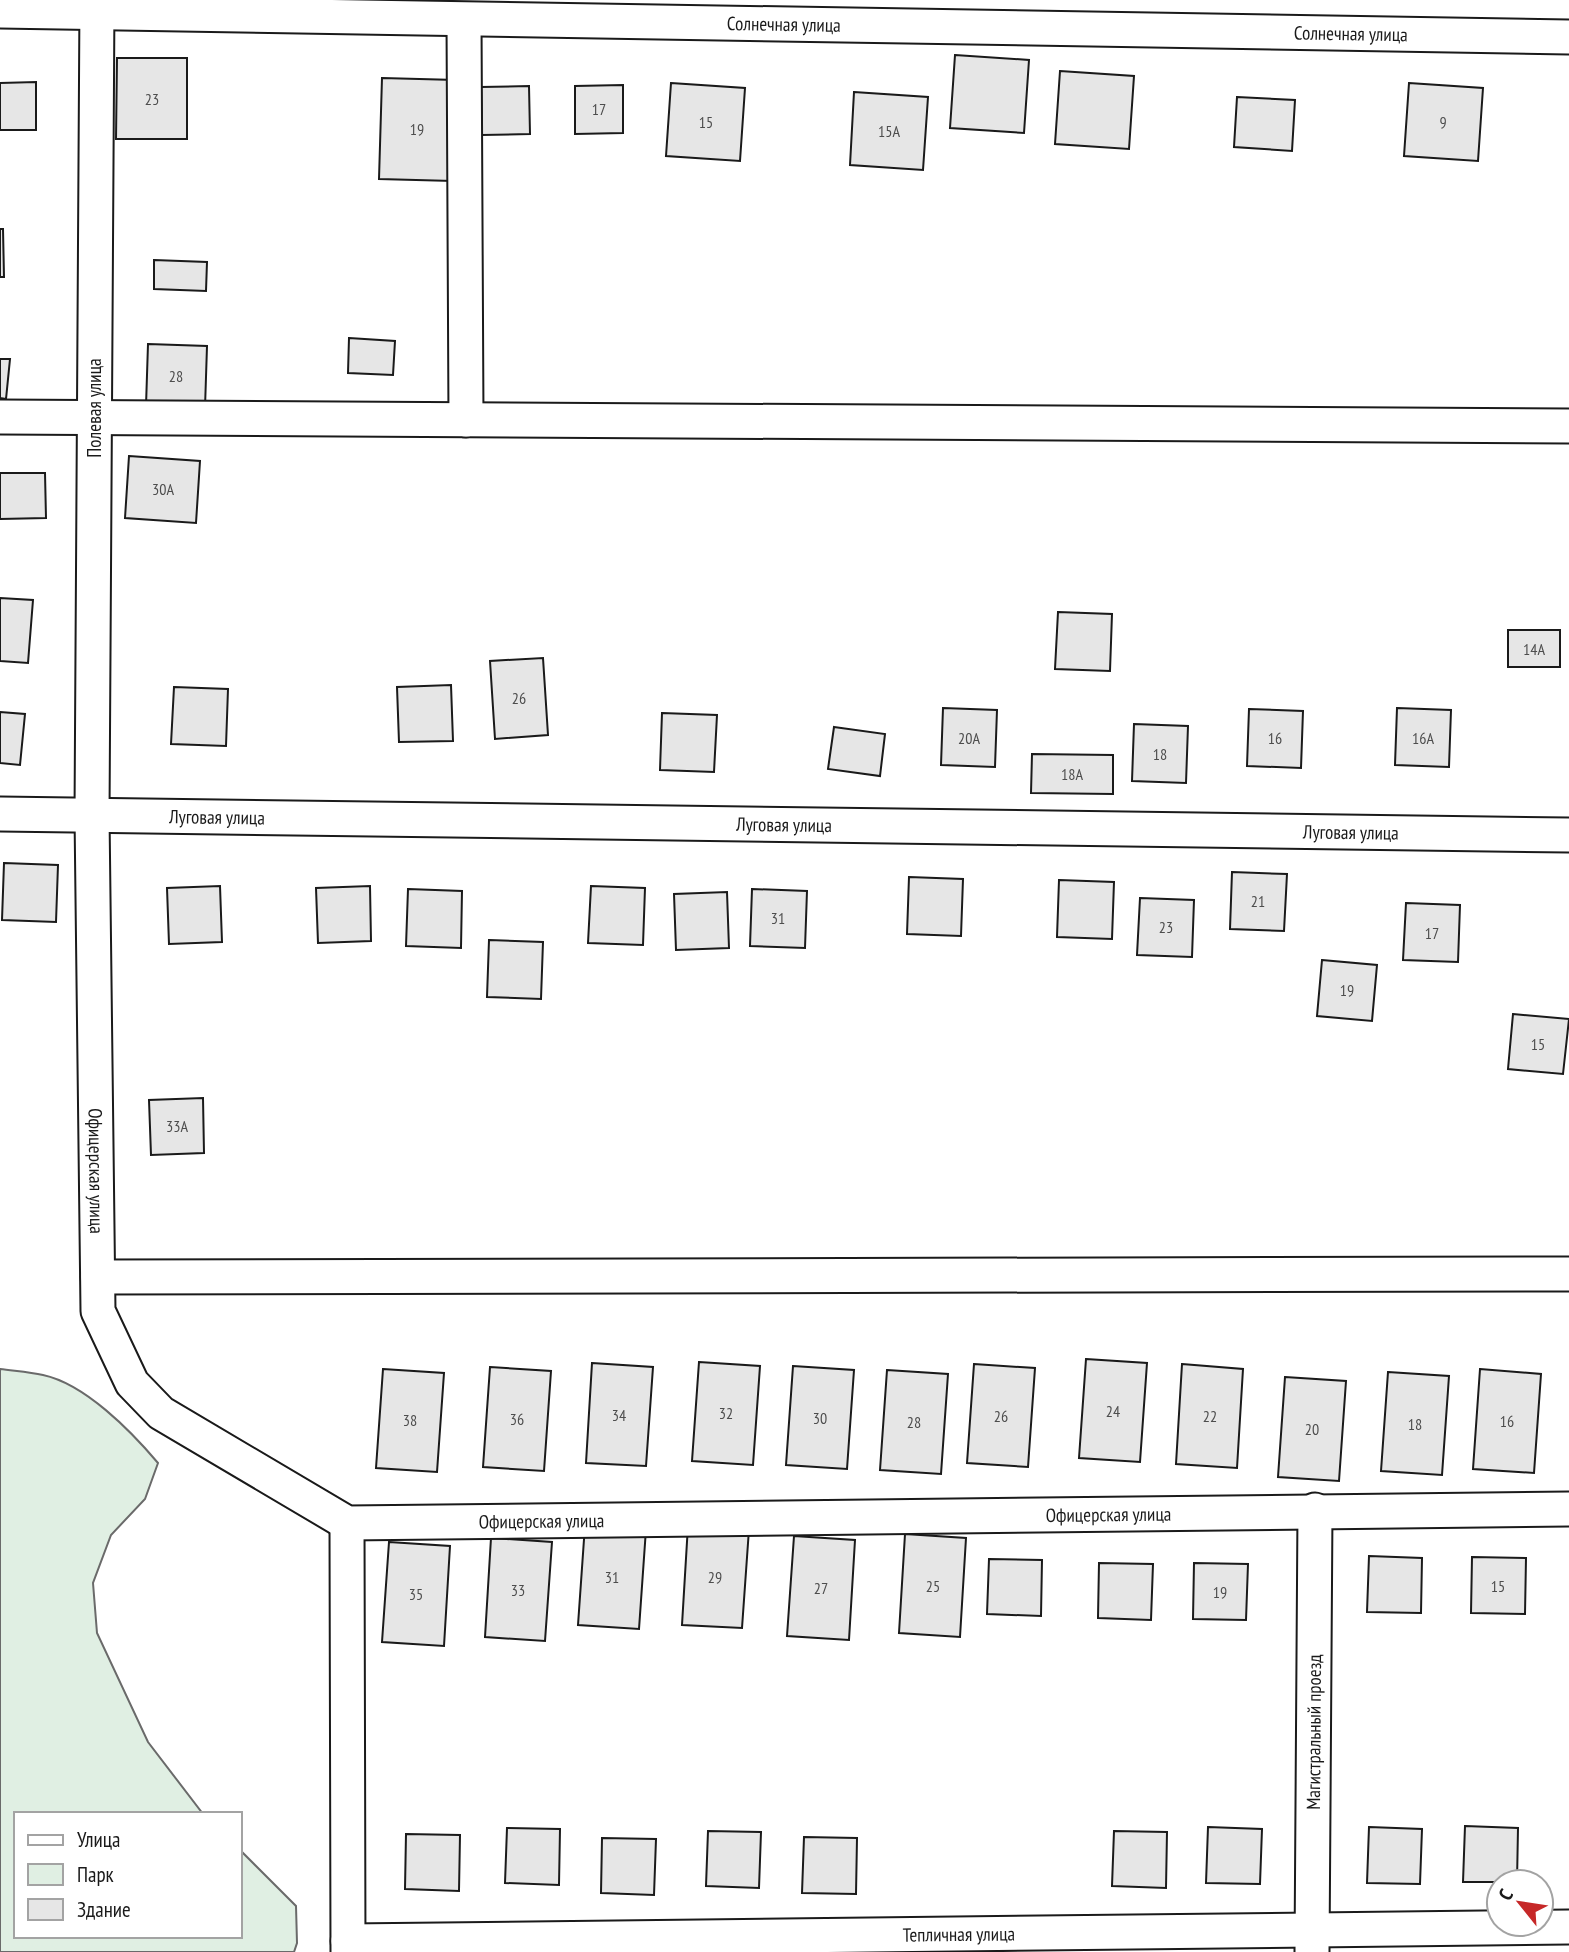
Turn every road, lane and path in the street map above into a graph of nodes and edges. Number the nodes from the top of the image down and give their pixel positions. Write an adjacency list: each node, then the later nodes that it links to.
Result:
1 (97, 7): 2 (street, Солнечная улица); 3 (street, Солнечная улица); 6 (street, Полевая улица)
2 (0, 11)
3 (464, 20): 4 (street, Солнечная улица); 7 (street)
4 (1569, 37)
5 (0, 417): 6 (street)
6 (94, 418): 7 (street); 10 (street, Полевая улица)
7 (466, 420): 8 (street)
8 (1569, 426)
9 (0, 814): 10 (street, Луговая улица)
10 (92, 815): 11 (street, Луговая улица); 13 (street, Офицерская улица)
11 (1569, 835)
12 (1569, 1274): 13 (street)
13 (98, 1277): 16 (street, Офицерская улица)
14 (1315, 1510): 15 (street, Офицерская улица); 16 (street, Офицерская улица); 18 (street, Магистральный проезд)
15 (1569, 1510)
16 (347, 1523): 19 (street)
17 (1569, 1927): 18 (street, Тепличная улица)
18 (1312, 1940): 19 (street, Тепличная улица)
19 (348, 1946)

